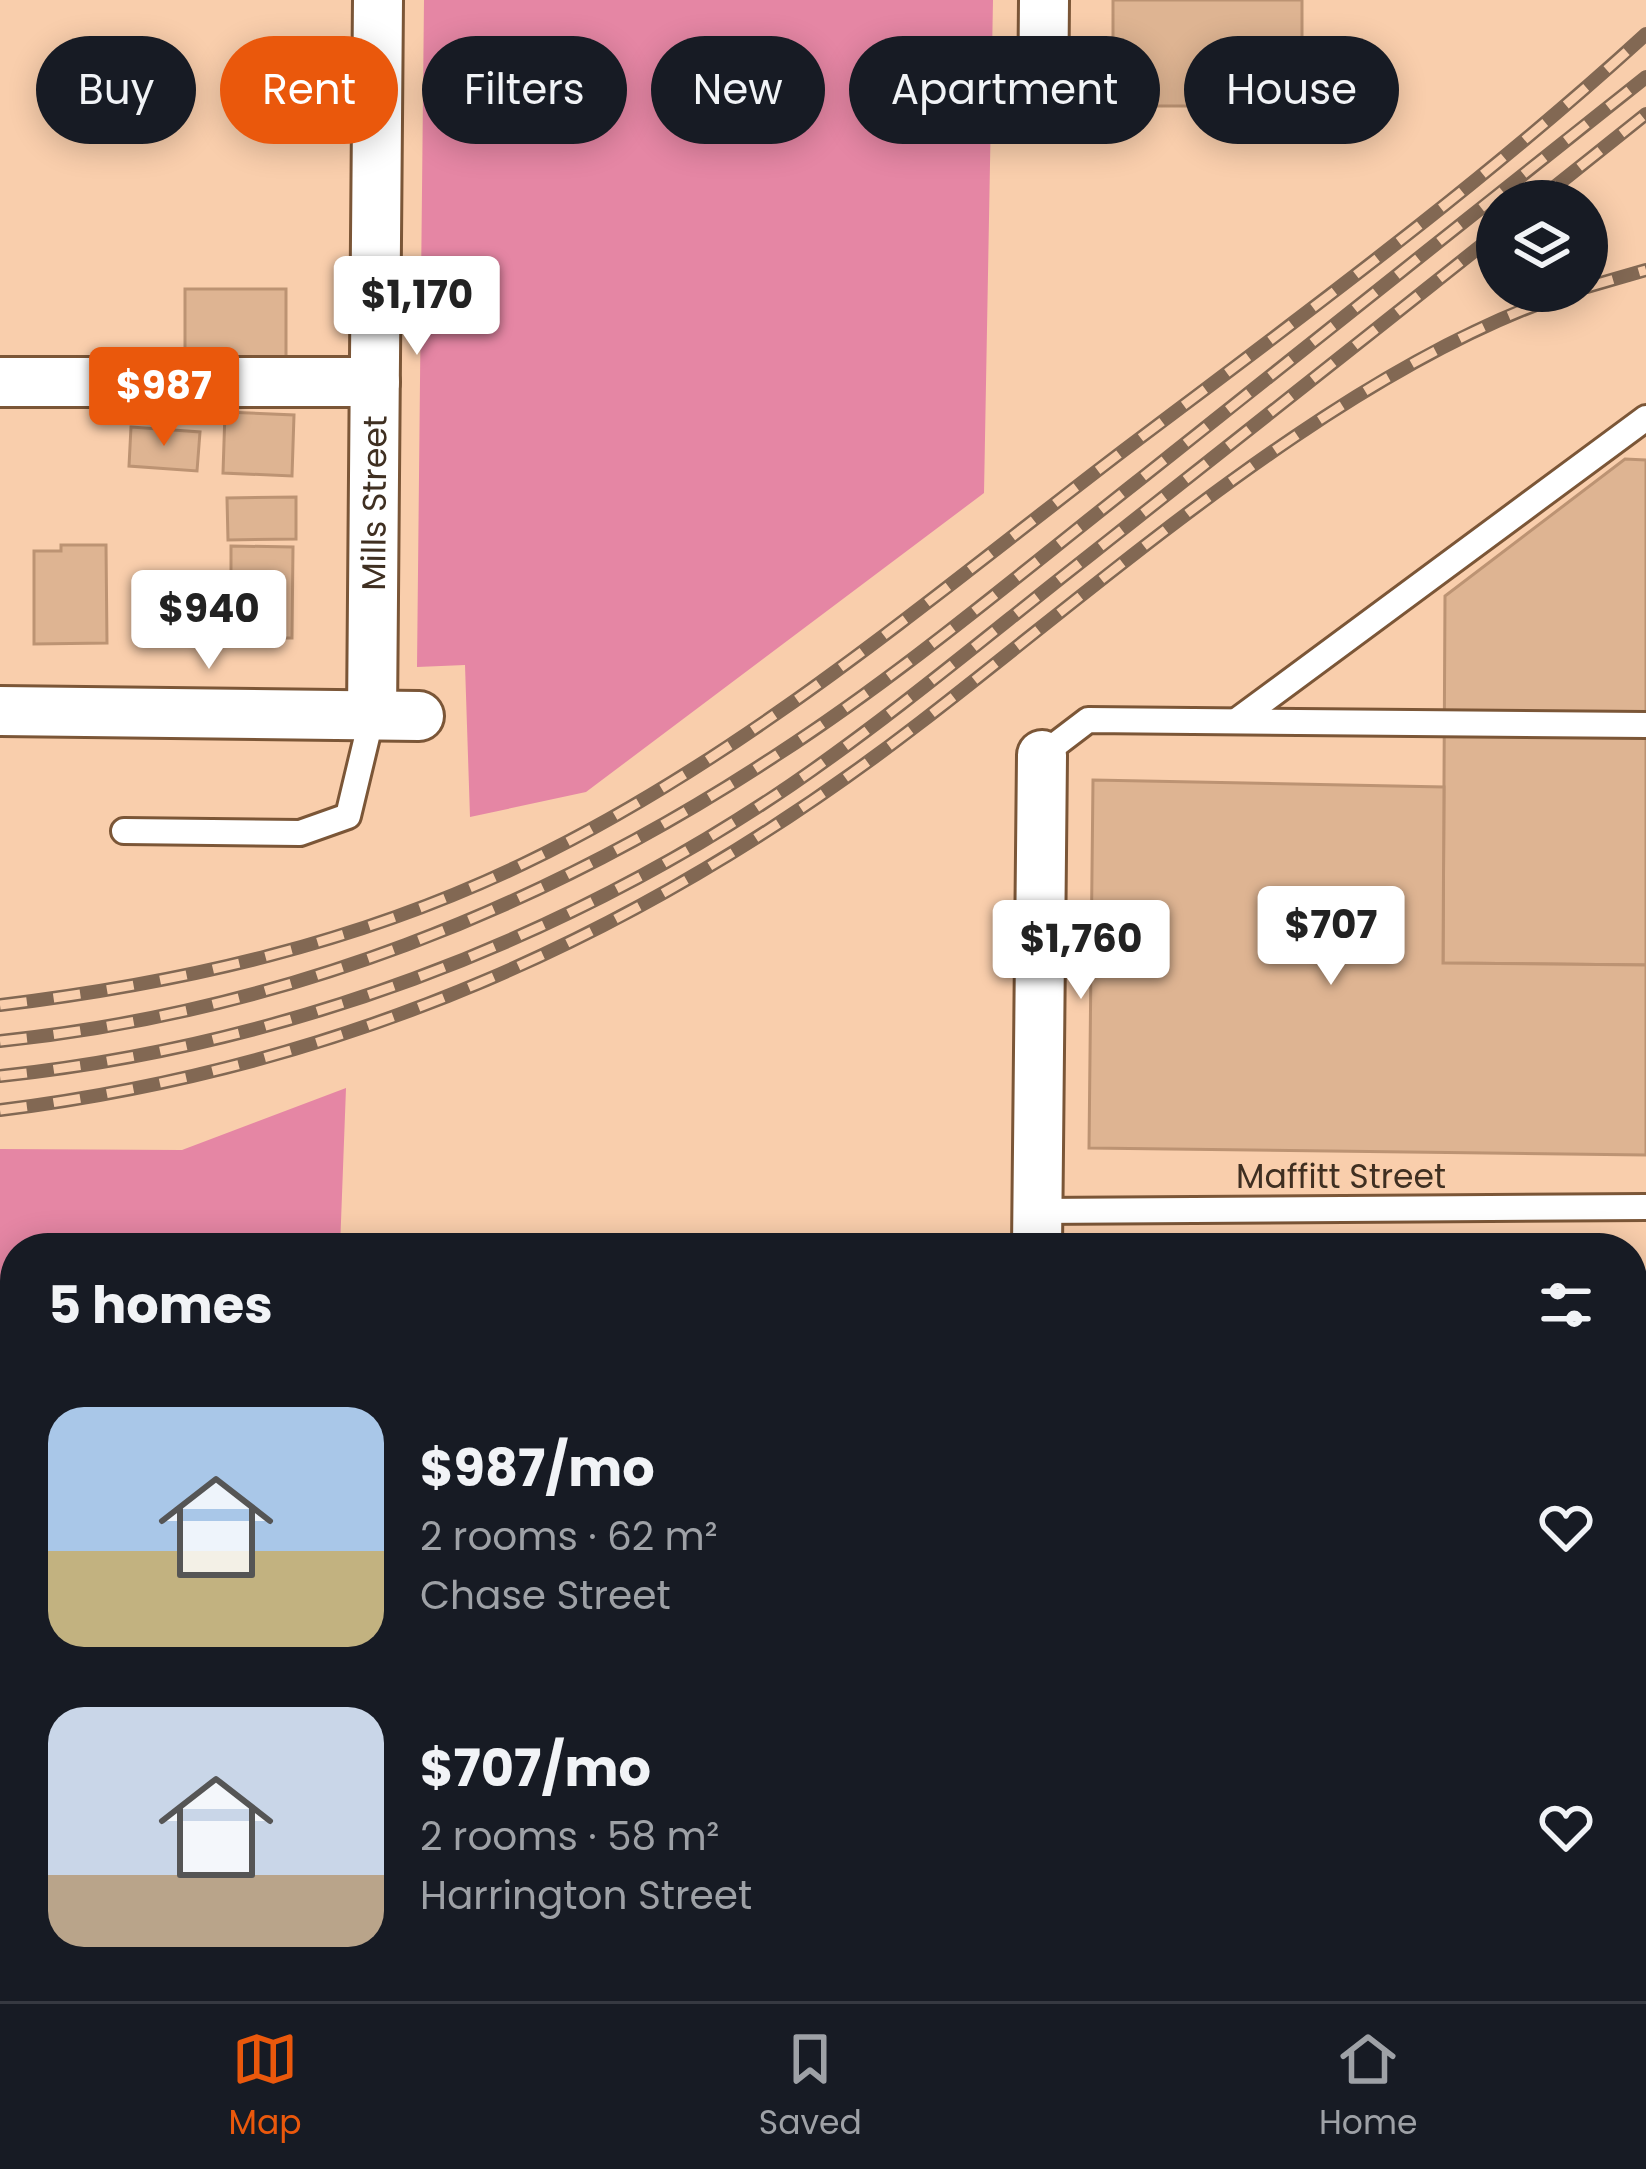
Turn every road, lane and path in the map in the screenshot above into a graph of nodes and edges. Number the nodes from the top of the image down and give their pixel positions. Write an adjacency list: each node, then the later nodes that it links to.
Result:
1 (379, 0): 5 (street, Mills Street)
2 (1044, 0): 3 (street)
3 (1043, 36)
4 (0, 382): 5 (street)
5 (375, 382): 8 (street, Mills Street)
6 (1646, 418): 9 (lane)
7 (0, 711): 8 (street)
8 (395, 716): 12 (lane)
9 (1239, 719): 10 (lane); 11 (lane)
10 (1646, 725)
11 (1042, 755): 14 (street)
12 (124, 831)
13 (1646, 1207): 14 (lane, Maffitt Street)
14 (1037, 1230)

